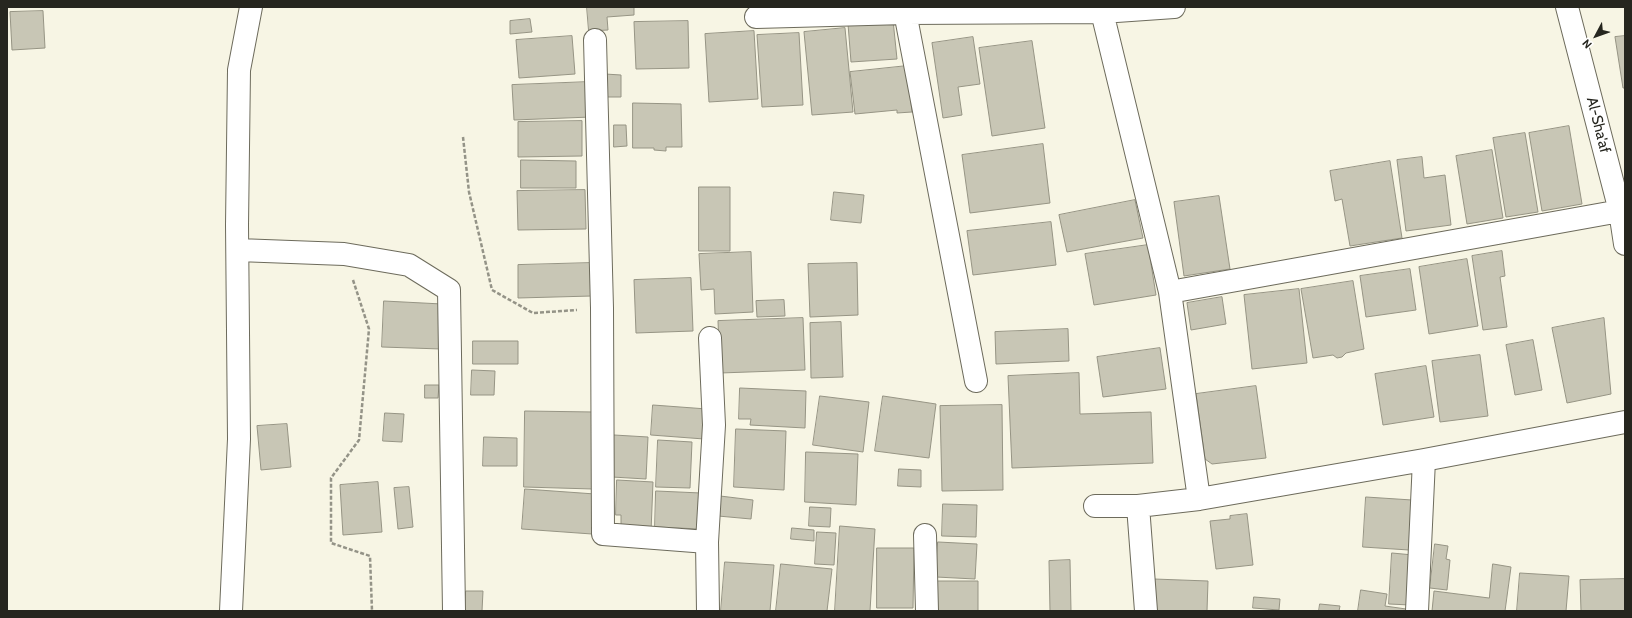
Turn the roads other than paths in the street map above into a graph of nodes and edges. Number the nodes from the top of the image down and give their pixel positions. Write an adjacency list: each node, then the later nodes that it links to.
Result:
1 (251, 7): 11 (street)
2 (1174, 7): 4 (street)
3 (1567, 7): 9 (street, Al-Sha'af)
4 (1150, 8): 6 (street)
5 (904, 10): 6 (street); 7 (street); 14 (street)
6 (1102, 12): 12 (street)
7 (756, 17)
8 (595, 40): 21 (street)
9 (1620, 211): 10 (street, Al-Sha'af); 12 (street)
10 (1625, 244)
11 (238, 250): 22 (street); 23 (street)
12 (1170, 292): 17 (street)
13 (710, 338): 21 (street)
14 (976, 381)
15 (1625, 422): 16 (street)
16 (1424, 460): 17 (street); 27 (street)
17 (1199, 499): 19 (street)
18 (1096, 506): 19 (street)
19 (1138, 506): 26 (street)
20 (925, 535): 25 (street)
21 (707, 542): 24 (street)
22 (230, 611)
23 (454, 611)
24 (708, 611)
25 (927, 611)
26 (1146, 611)
27 (1417, 611)

